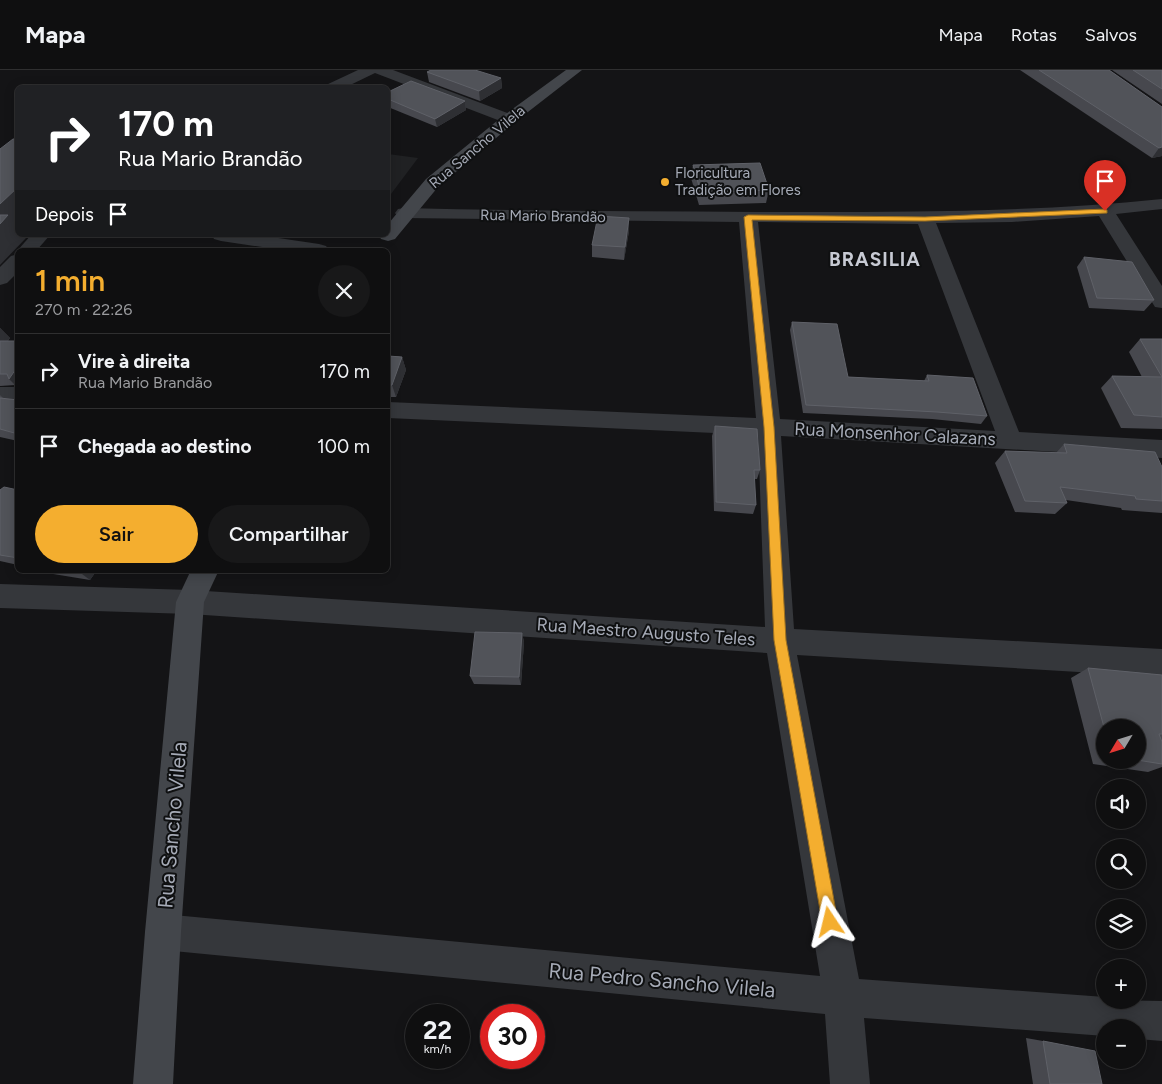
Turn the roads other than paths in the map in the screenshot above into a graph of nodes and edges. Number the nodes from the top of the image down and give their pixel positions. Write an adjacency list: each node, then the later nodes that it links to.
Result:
1 (370, 70): 4 (street)
2 (380, 70): 5 (street)
3 (576, 70): 5 (main road, Rua Sancho Vilela)
4 (338, 85)
5 (509, 120): 8 (main road, Rua Sancho Vilela)
6 (1162, 204): 7 (street, Rua Mario Brandão)
7 (1105, 211): 10 (street, Rua Mario Brandão); 20 (street)
8 (404, 213): 9 (street, Rua Mario Brandão); 11 (main road, Rua Sancho Vilela)
9 (748, 217): 10 (street, Rua Mario Brandão); 24 (street)
10 (925, 219): 25 (street)
11 (390, 231)
12 (39, 237): 15 (street)
13 (234, 237): 16 (street)
14 (386, 237): 17 (main road, Rua Sancho Vilela)
15 (29, 248)
16 (306, 248)
17 (377, 248)
18 (15, 263): 19 (street)
19 (0, 279)
20 (1162, 302)
21 (0, 395): 22 (street)
22 (15, 395)
23 (390, 410): 24 (street, Rua Monsenhor Calazans)
24 (769, 427): 25 (street, Rua Monsenhor Calazans); 30 (street)
25 (1010, 440): 26 (street, Rua Monsenhor Calazans)
26 (1162, 449)
27 (204, 573): 29 (main road, Rua Sancho Vilela)
28 (0, 596): 29 (street, Rua Maestro Augusto Teles)
29 (190, 602): 30 (street, Rua Maestro Augusto Teles); 32 (main road, Rua Sancho Vilela)
30 (780, 640): 31 (street, Rua Maestro Augusto Teles); 33 (street)
31 (1162, 663)
32 (163, 932): 33 (street, Rua Pedro Sancho Vilela); 35 (main road, Rua Sancho Vilela)
33 (843, 997): 34 (street, Rua Pedro Sancho Vilela); 36 (street)
34 (1162, 1021)
35 (153, 1084)
36 (850, 1084)

